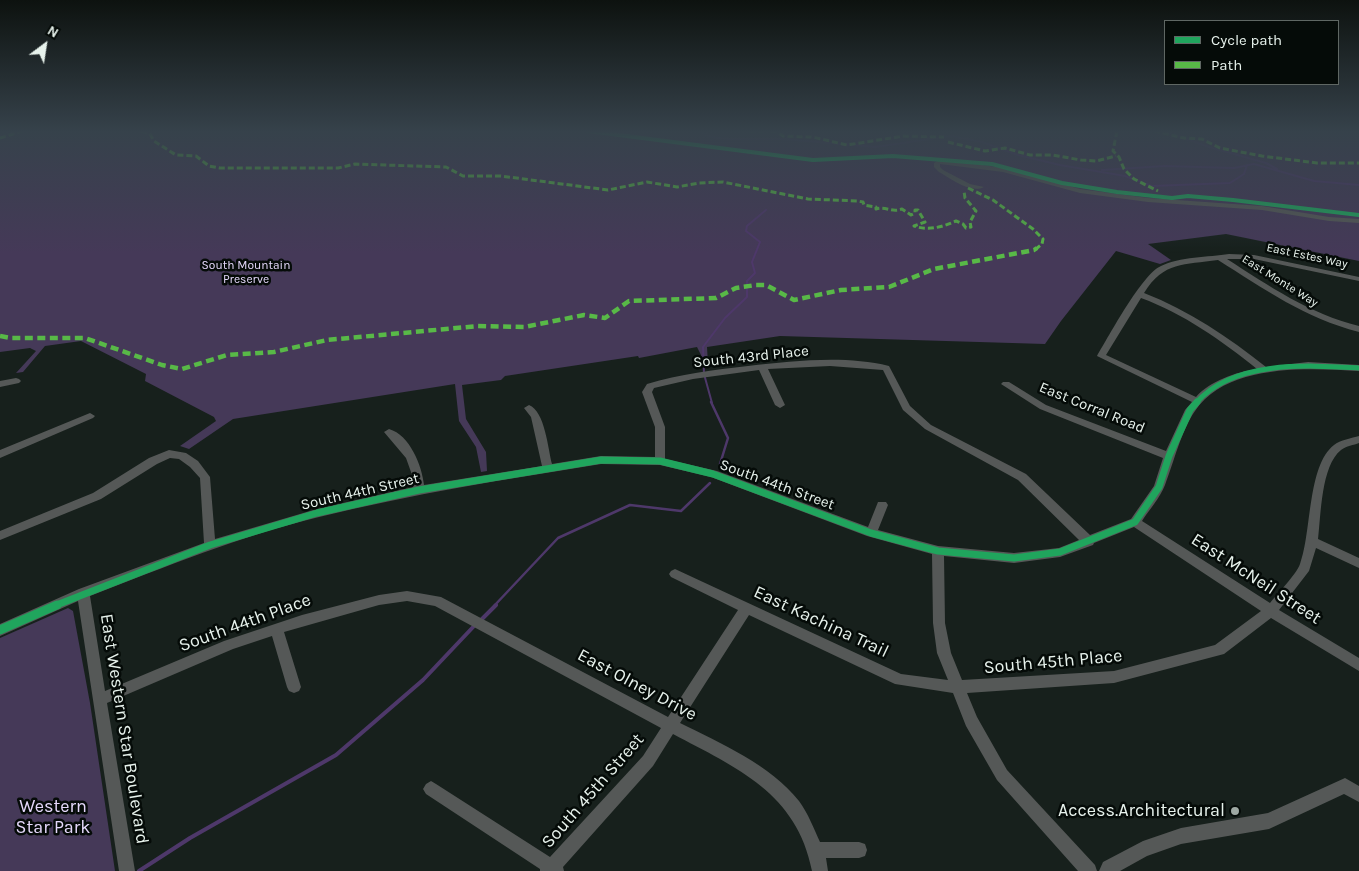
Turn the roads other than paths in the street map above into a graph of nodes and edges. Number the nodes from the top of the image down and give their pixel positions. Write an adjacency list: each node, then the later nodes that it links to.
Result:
1 (943, 172): 3 (street)
2 (1008, 172): 4 (street)
3 (981, 187)
4 (1359, 221)
5 (1219, 257): 6 (street, East Estes Way); 7 (street); 8 (street, East Monte Way)
6 (1359, 279)
7 (1139, 294): 11 (street); 15 (street)
8 (1359, 329)
9 (762, 367): 16 (street); 23 (street, South 43rd Place); 31 (street, South 43rd Place)
10 (1359, 368): 11 (street)
11 (1264, 370): 15 (street)
12 (16, 381): 13 (street)
13 (0, 384)
14 (1006, 384): 22 (street, East Corral Road)
15 (1197, 402): 22 (street)
16 (780, 405)
17 (529, 408): 24 (street)
18 (90, 416): 21 (street)
19 (389, 432): 25 (street)
20 (1359, 439): 30 (street, South 45th Place)
21 (0, 454)
22 (1169, 456): 27 (street)
23 (660, 461): 24 (street, South 44th Street); 28 (street, South 44th Street)
24 (548, 470): 25 (street, South 44th Street)
25 (419, 490): 32 (street, South 44th Street)
26 (882, 505): 28 (street)
27 (1136, 522): 31 (street, South 44th Street); 39 (street, East McNeil Street)
28 (871, 533): 33 (street, South 44th Street)
29 (0, 536): 32 (street)
30 (1312, 541): 34 (street); 39 (street, South 45th Place)
31 (1088, 542): 33 (street, South 44th Street)
32 (210, 545): 36 (street, South 44th Street)
33 (938, 551): 44 (street)
34 (1359, 563)
35 (675, 574): 38 (street, East Kachina Trail)
36 (83, 593): 41 (street, South 44th Street); 45 (street, East Western Star Boulevard)
37 (407, 596): 40 (street, South 44th Place); 46 (street, East Olney Drive)
38 (746, 608): 44 (street, East Kachina Trail); 46 (street, South 45th Street)
39 (1271, 611): 42 (street, East McNeil Street); 44 (street, South 45th Place)
40 (277, 629): 43 (street); 45 (street, South 44th Place)
41 (0, 630)
42 (1359, 665)
43 (294, 687)
44 (956, 687): 54 (street)
45 (99, 700): 52 (street, East Western Star Boulevard)
46 (672, 725): 49 (street, East Olney Drive); 51 (street, South 45th Street)
47 (431, 789): 51 (street)
48 (1359, 794): 55 (street)
49 (816, 850): 50 (street); 53 (street, East Olney Drive)
50 (859, 850)
51 (552, 870)
52 (127, 871)
53 (820, 871)
54 (1088, 871)
55 (1107, 871)

